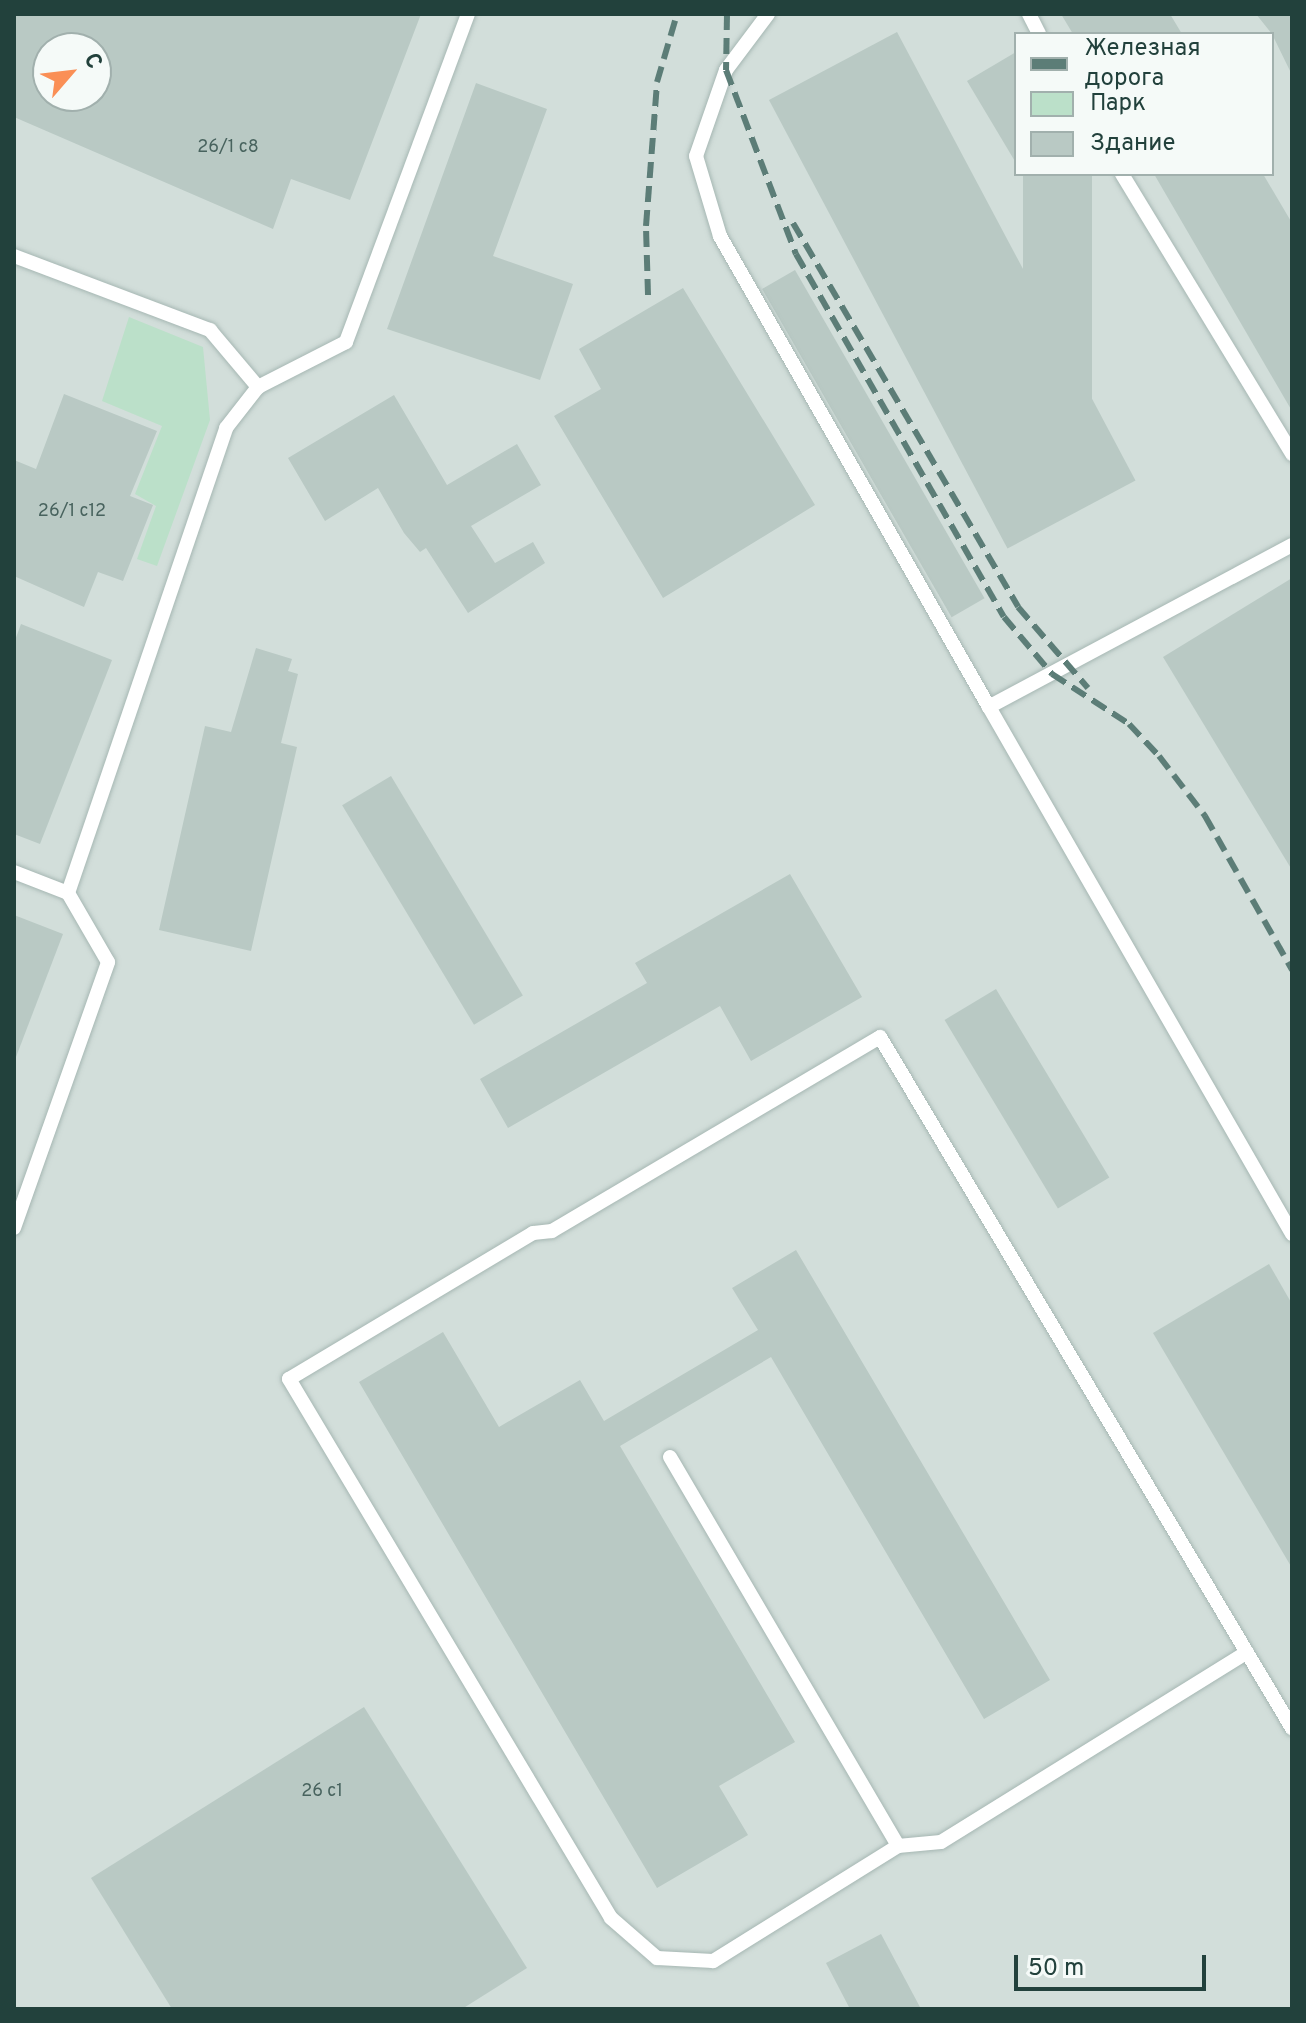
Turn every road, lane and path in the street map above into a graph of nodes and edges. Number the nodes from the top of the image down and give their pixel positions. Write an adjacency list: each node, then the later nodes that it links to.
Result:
1 (468, 14): 7 (lane)
2 (768, 14): 10 (lane)
3 (1029, 14): 4 (lane)
4 (1038, 32)
5 (1123, 176): 8 (lane)
6 (14, 256): 7 (lane)
7 (258, 387): 12 (lane)
8 (1292, 454)
9 (1292, 545): 10 (lane)
10 (989, 707): 14 (lane)
11 (14, 872): 12 (lane)
12 (68, 893): 13 (lane)
13 (14, 1228)
14 (1292, 1234)
15 (670, 1457): 18 (lane)
16 (1247, 1652): 17 (lane); 18 (lane); 18 (lane)
17 (1292, 1728)
18 (898, 1846)

